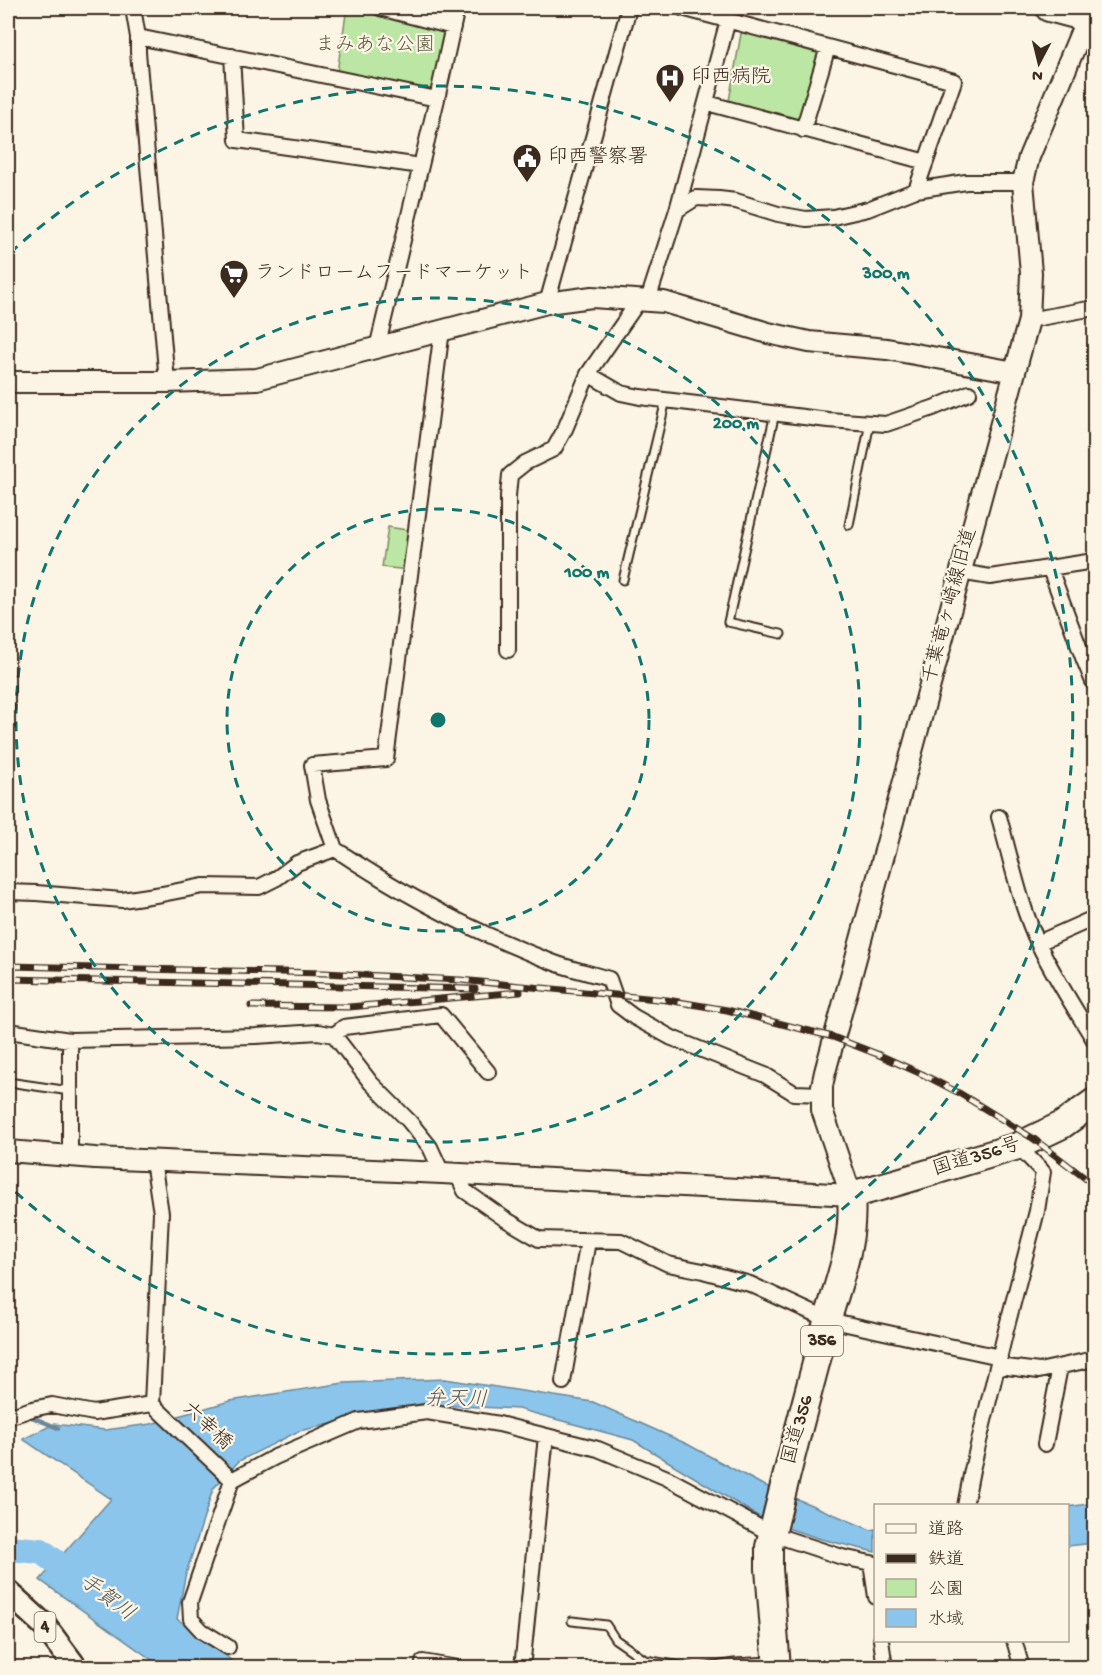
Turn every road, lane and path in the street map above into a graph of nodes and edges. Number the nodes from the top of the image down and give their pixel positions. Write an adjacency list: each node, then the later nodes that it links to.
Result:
1 (133, 8): 10 (street)
2 (380, 8): 9 (street)
3 (457, 8): 9 (street)
4 (629, 8): 22 (street)
5 (682, 8): 8 (street)
6 (1049, 8): 7 (highway)
7 (1091, 15): 18 (street, 千葉竜ヶ崎線旧道)
8 (728, 20): 11 (street); 14 (street)
9 (453, 27): 13 (street)
10 (138, 37): 12 (street); 30 (street)
11 (828, 46): 15 (street); 16 (street)
12 (232, 56): 13 (street); 17 (street)
13 (437, 99): 17 (street)
14 (707, 103): 15 (street); 20 (street)
15 (803, 130): 16 (street)
16 (926, 162): 19 (street)
17 (421, 166): 26 (street)
18 (1023, 183): 19 (street); 24 (street, 千葉竜ヶ崎線旧道)
19 (916, 190): 20 (street)
20 (677, 210): 21 (street)
21 (644, 300): 22 (street); 27 (street); 28 (street)
22 (547, 303): 25 (street)
23 (1095, 308): 24 (street)
24 (1029, 320): 27 (street, 千葉竜ヶ崎線旧道)
25 (442, 330): 26 (street); 44 (street)
26 (377, 348): 30 (street)
27 (1015, 372): 38 (street, 千葉竜ヶ崎線旧道)
28 (588, 374): 32 (street); 41 (street)
29 (8, 382): 30 (street)
30 (167, 382)
31 (969, 393): 34 (street)
32 (666, 400): 33 (street); 39 (lane)
33 (775, 413): 34 (street); 40 (lane)
34 (870, 423): 35 (lane)
35 (849, 525)
36 (1095, 561): 37 (street)
37 (1050, 569): 38 (street); 42 (street)
38 (960, 572): 55 (street, 千葉竜ヶ崎線旧道)
39 (623, 580)
40 (781, 634)
41 (508, 650)
42 (1095, 684)
43 (999, 817): 47 (street)
44 (335, 849): 45 (street); 55 (street)
45 (8, 892)
46 (1095, 918): 47 (street)
47 (1038, 943): 51 (street)
48 (8, 1031): 50 (street)
49 (334, 1035): 50 (street); 52 (street); 61 (street)
50 (70, 1040): 54 (street)
51 (1095, 1040)
52 (489, 1072)
53 (8, 1082): 54 (lane)
54 (70, 1091): 59 (street)
55 (822, 1094): 62 (street, 千葉竜ヶ崎線旧道)
56 (1095, 1102): 57 (highway, 国道356号)
57 (1018, 1146): 62 (highway, 国道356号); 66 (street)
58 (8, 1150): 59 (street)
59 (70, 1156): 60 (street)
60 (153, 1161): 61 (street); 69 (street)
61 (450, 1174): 62 (street); 63 (street)
62 (850, 1195): 64 (highway, 国道356 / 356)
63 (588, 1241): 64 (street); 68 (street)
64 (828, 1320): 66 (street); 75 (highway, 国道356 / 356)
65 (1095, 1359): 67 (street)
66 (999, 1361): 67 (street); 74 (street)
67 (1060, 1366): 72 (street)
68 (563, 1382)
69 (152, 1404): 70 (street); 73 (street, 六幸橋)
70 (8, 1417)
71 (546, 1436): 73 (street); 75 (street); 86 (street)
72 (1045, 1444)
73 (232, 1480): 81 (street)
74 (965, 1504)
75 (773, 1530): 76 (street); 83 (highway, 国道356 / 356)
76 (873, 1564)
77 (8, 1592): 84 (main road, 4)
78 (572, 1621): 87 (lane)
79 (881, 1642): 89 (street)
80 (1014, 1642): 90 (street)
81 (228, 1647)
82 (423, 1662): 85 (street)
83 (777, 1664): 88 (lane)
84 (76, 1668)
85 (458, 1668)
86 (522, 1668)
87 (693, 1668)
88 (703, 1668)
89 (885, 1668)
90 (1022, 1668)

